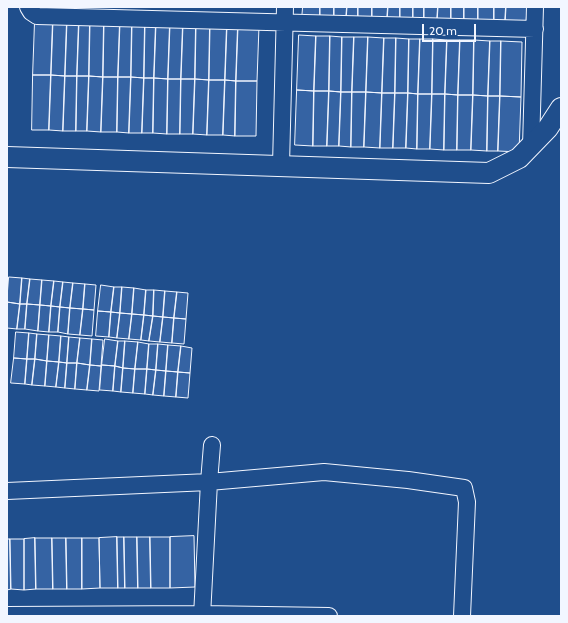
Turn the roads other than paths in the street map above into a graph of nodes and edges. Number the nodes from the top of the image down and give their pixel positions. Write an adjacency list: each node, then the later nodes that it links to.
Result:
1 (28, 7): 4 (street)
2 (285, 7): 4 (street)
3 (535, 7): 5 (street)
4 (285, 24): 5 (street); 9 (street)
5 (535, 30): 7 (street)
6 (561, 108): 7 (street)
7 (531, 146): 9 (street)
8 (7, 157): 9 (street)
9 (281, 166)
10 (212, 445): 11 (street)
11 (209, 482): 12 (street); 14 (street); 16 (street)
12 (7, 490)
13 (7, 615): 14 (street)
14 (202, 615): 15 (street)
15 (329, 616)
16 (462, 616)

